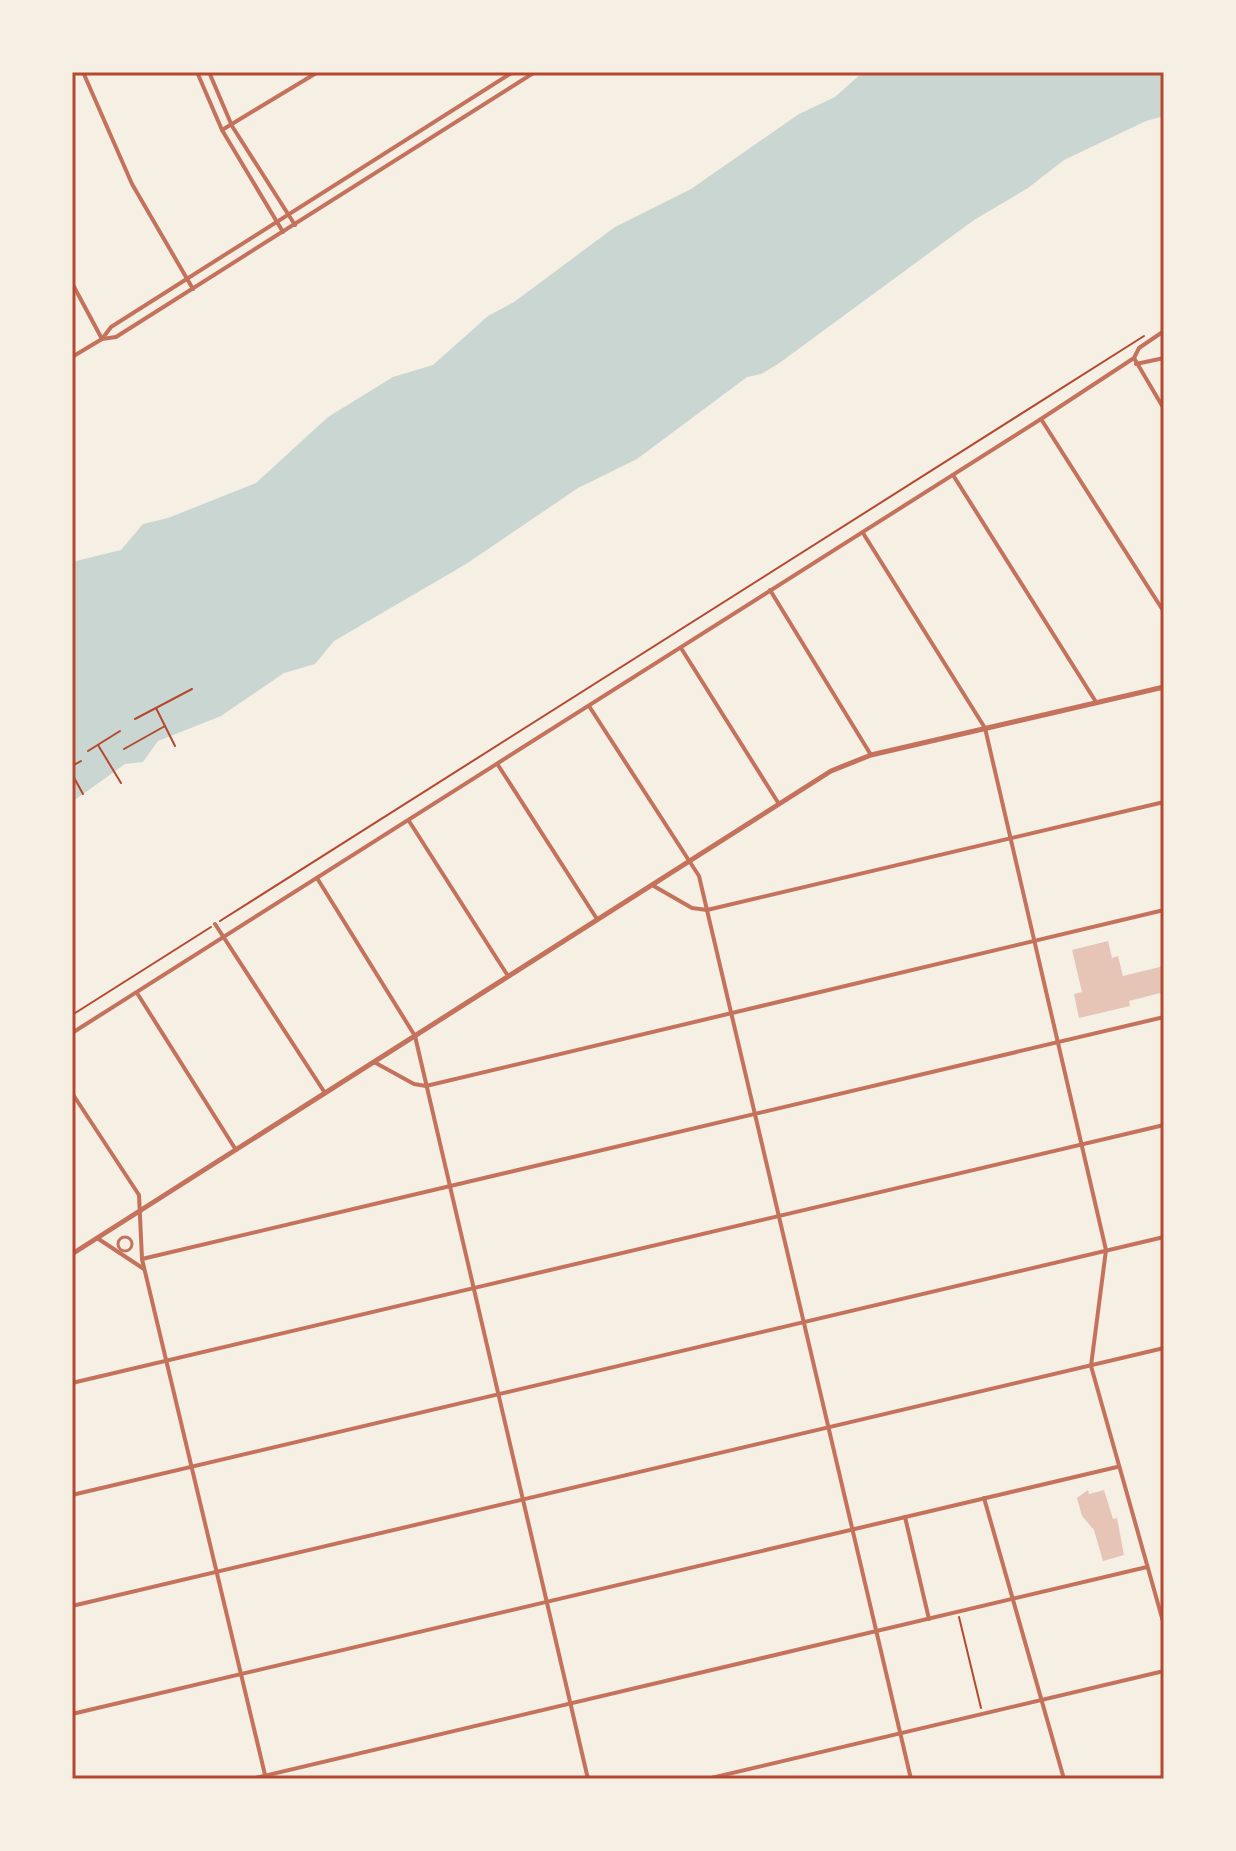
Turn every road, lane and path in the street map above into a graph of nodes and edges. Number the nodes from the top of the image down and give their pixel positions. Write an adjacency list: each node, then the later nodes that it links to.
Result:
1 (83, 72): 13 (street)
2 (197, 72): 8 (street)
3 (209, 72): 7 (street)
4 (318, 72): 7 (street)
5 (513, 72): 9 (street)
6 (535, 72): 11 (street)
7 (232, 126): 8 (street); 9 (street)
8 (222, 130): 10 (street)
9 (289, 216): 10 (street); 11 (street)
10 (278, 224): 12 (street); 13 (street)
11 (295, 225): 12 (street)
12 (283, 232): 15 (street)
13 (187, 280): 15 (street); 18 (street)
14 (72, 283): 18 (street)
15 (193, 289): 18 (street)
16 (1164, 331): 21 (street)
17 (1149, 335): 59 (path)
18 (102, 339): 19 (street)
19 (72, 357)
20 (1164, 358): 21 (street)
21 (1135, 361): 22 (street); 23 (street)
22 (1164, 409)
23 (1041, 419): 24 (street); 27 (street)
24 (953, 475): 25 (street); 31 (street)
25 (863, 533): 26 (street); 36 (street)
26 (770, 590): 28 (street); 42 (street)
27 (1164, 612)
28 (681, 648): 32 (street); 50 (street)
29 (1164, 687): 31 (street)
30 (192, 689): 33 (path)
31 (1096, 702): 36 (street)
32 (589, 706): 44 (street); 53 (street)
33 (156, 708): 34 (path); 35 (path)
34 (135, 719)
35 (165, 726): 39 (path); 40 (path)
36 (985, 728): 42 (street); 52 (street)
37 (120, 731): 38 (path)
38 (98, 745): 41 (path); 47 (path)
39 (175, 746)
40 (124, 749)
41 (88, 751)
42 (871, 755): 50 (street)
43 (81, 761): 45 (path)
44 (498, 765): 51 (street); 58 (street)
45 (72, 766)
46 (72, 774): 48 (path)
47 (121, 783)
48 (83, 794)
49 (1164, 802): 52 (street)
50 (779, 804): 53 (street)
51 (409, 821): 54 (street); 62 (street)
52 (1011, 838): 56 (street); 61 (street)
53 (689, 861): 55 (street); 56 (street)
54 (317, 878): 60 (street); 68 (street)
55 (652, 885): 56 (street); 58 (street)
56 (707, 910): 64 (street)
57 (1164, 910): 61 (street)
58 (597, 919): 62 (street)
59 (215, 924): 60 (street); 65 (path)
60 (223, 938): 63 (street); 73 (street)
61 (1035, 940): 64 (street); 69 (street)
62 (508, 976): 68 (street)
63 (137, 993): 67 (street); 77 (street)
64 (731, 1012): 71 (street); 74 (street)
65 (72, 1015)
66 (1164, 1017): 69 (street)
67 (72, 1033)
68 (415, 1036): 70 (street); 71 (street)
69 (1059, 1042): 74 (street); 76 (street)
70 (374, 1062): 71 (street); 73 (street)
71 (426, 1086): 78 (street)
72 (72, 1093): 79 (street)
73 (325, 1093): 77 (street)
74 (755, 1114): 78 (street); 80 (street)
75 (1164, 1125): 76 (street)
76 (1084, 1144): 80 (street); 84 (street)
77 (236, 1150): 79 (street)
78 (448, 1186): 86 (street); 88 (street)
79 (139, 1211): 83 (street); 86 (street)
80 (779, 1216): 88 (street); 89 (street)
81 (130, 1236): 81 (street)
82 (1164, 1237): 84 (street)
83 (97, 1238): 85 (street); 87 (street)
84 (1106, 1250): 89 (street); 92 (street)
85 (72, 1254)
86 (142, 1259): 87 (street)
87 (144, 1269): 91 (street)
88 (472, 1288): 91 (street); 94 (street)
89 (804, 1321): 94 (street); 95 (street)
90 (1164, 1348): 92 (street)
91 (166, 1360): 93 (street); 96 (street)
92 (1091, 1366): 95 (street); 97 (street)
93 (72, 1383)
94 (497, 1394): 96 (street); 100 (street)
95 (829, 1427): 100 (street); 102 (street)
96 (192, 1466): 98 (street); 104 (street)
97 (1117, 1467): 99 (street); 103 (street)
98 (72, 1495)
99 (984, 1498): 101 (street); 105 (street)
100 (522, 1500): 104 (street); 106 (street)
101 (905, 1517): 102 (street); 109 (street)
102 (853, 1529): 106 (street); 111 (street)
103 (1147, 1567): 105 (street); 110 (street)
104 (217, 1572): 107 (street); 113 (street)
105 (1011, 1600): 108 (street); 114 (street)
106 (546, 1602): 113 (street); 115 (street)
107 (72, 1606)
108 (958, 1612): 109 (street); 117 (path)
109 (929, 1619): 111 (street)
110 (1164, 1625)
111 (876, 1631): 115 (street); 118 (street)
112 (1164, 1671): 114 (street)
113 (241, 1674): 116 (street); 119 (street)
114 (1042, 1699): 117 (street); 124 (street)
115 (571, 1704): 119 (street); 121 (street)
116 (72, 1714)
117 (982, 1714): 118 (street)
118 (900, 1733): 122 (street); 123 (street)
119 (266, 1777): 120 (street)
120 (251, 1779)
121 (588, 1779)
122 (707, 1779)
123 (911, 1779)
124 (1064, 1779)

